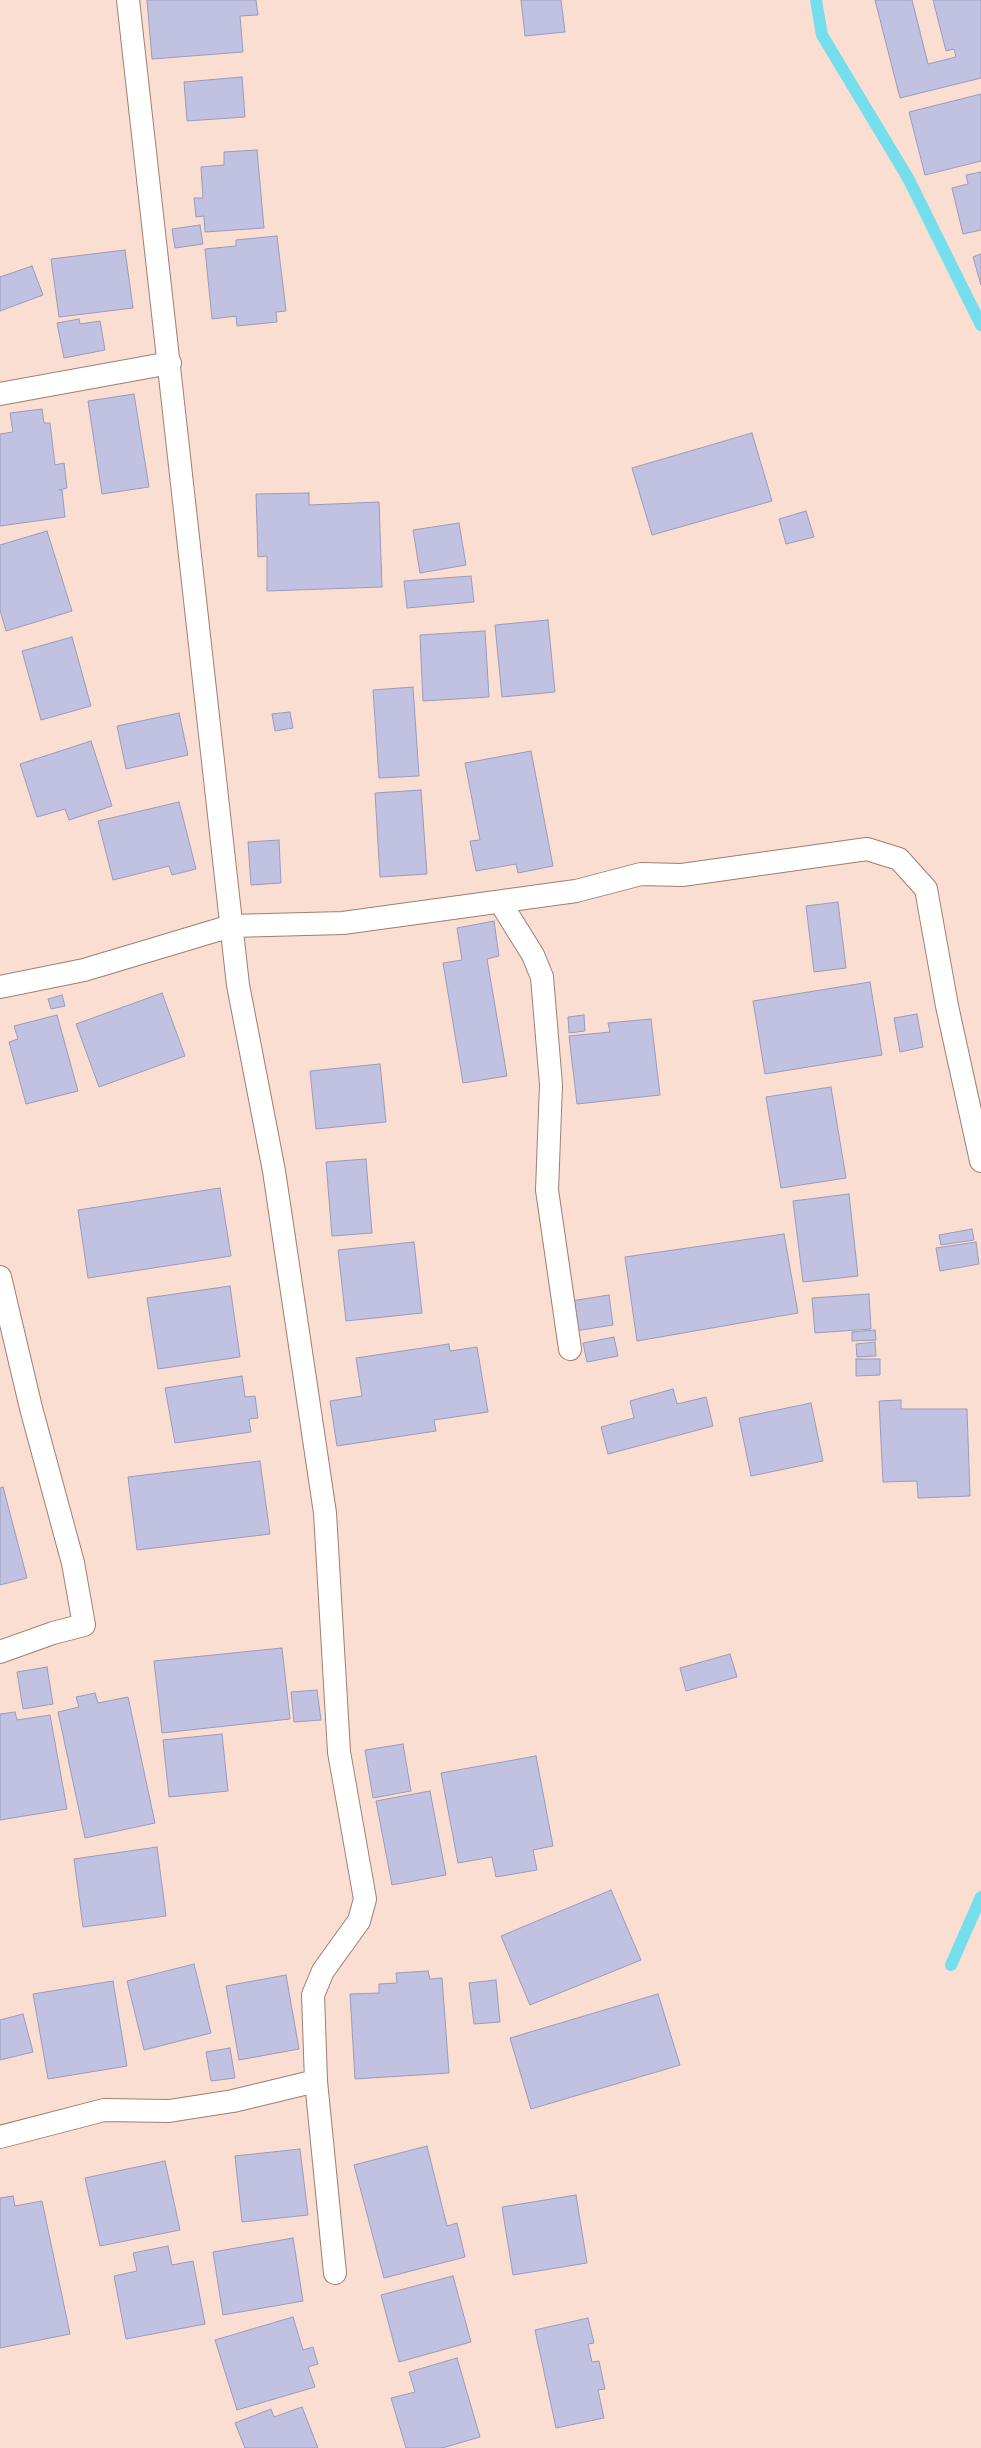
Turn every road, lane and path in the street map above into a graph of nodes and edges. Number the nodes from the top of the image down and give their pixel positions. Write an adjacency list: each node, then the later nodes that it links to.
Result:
1 (128, 0): 2 (street)
2 (170, 363): 3 (street); 5 (street)
3 (0, 394)
4 (500, 902): 5 (street); 7 (street); 9 (street)
5 (231, 926): 6 (street); 11 (street)
6 (0, 987)
7 (981, 1161)
8 (0, 1277): 10 (street)
9 (570, 1350)
10 (0, 1652)
11 (316, 2081): 12 (street); 13 (street)
12 (0, 2137)
13 (335, 2272)

